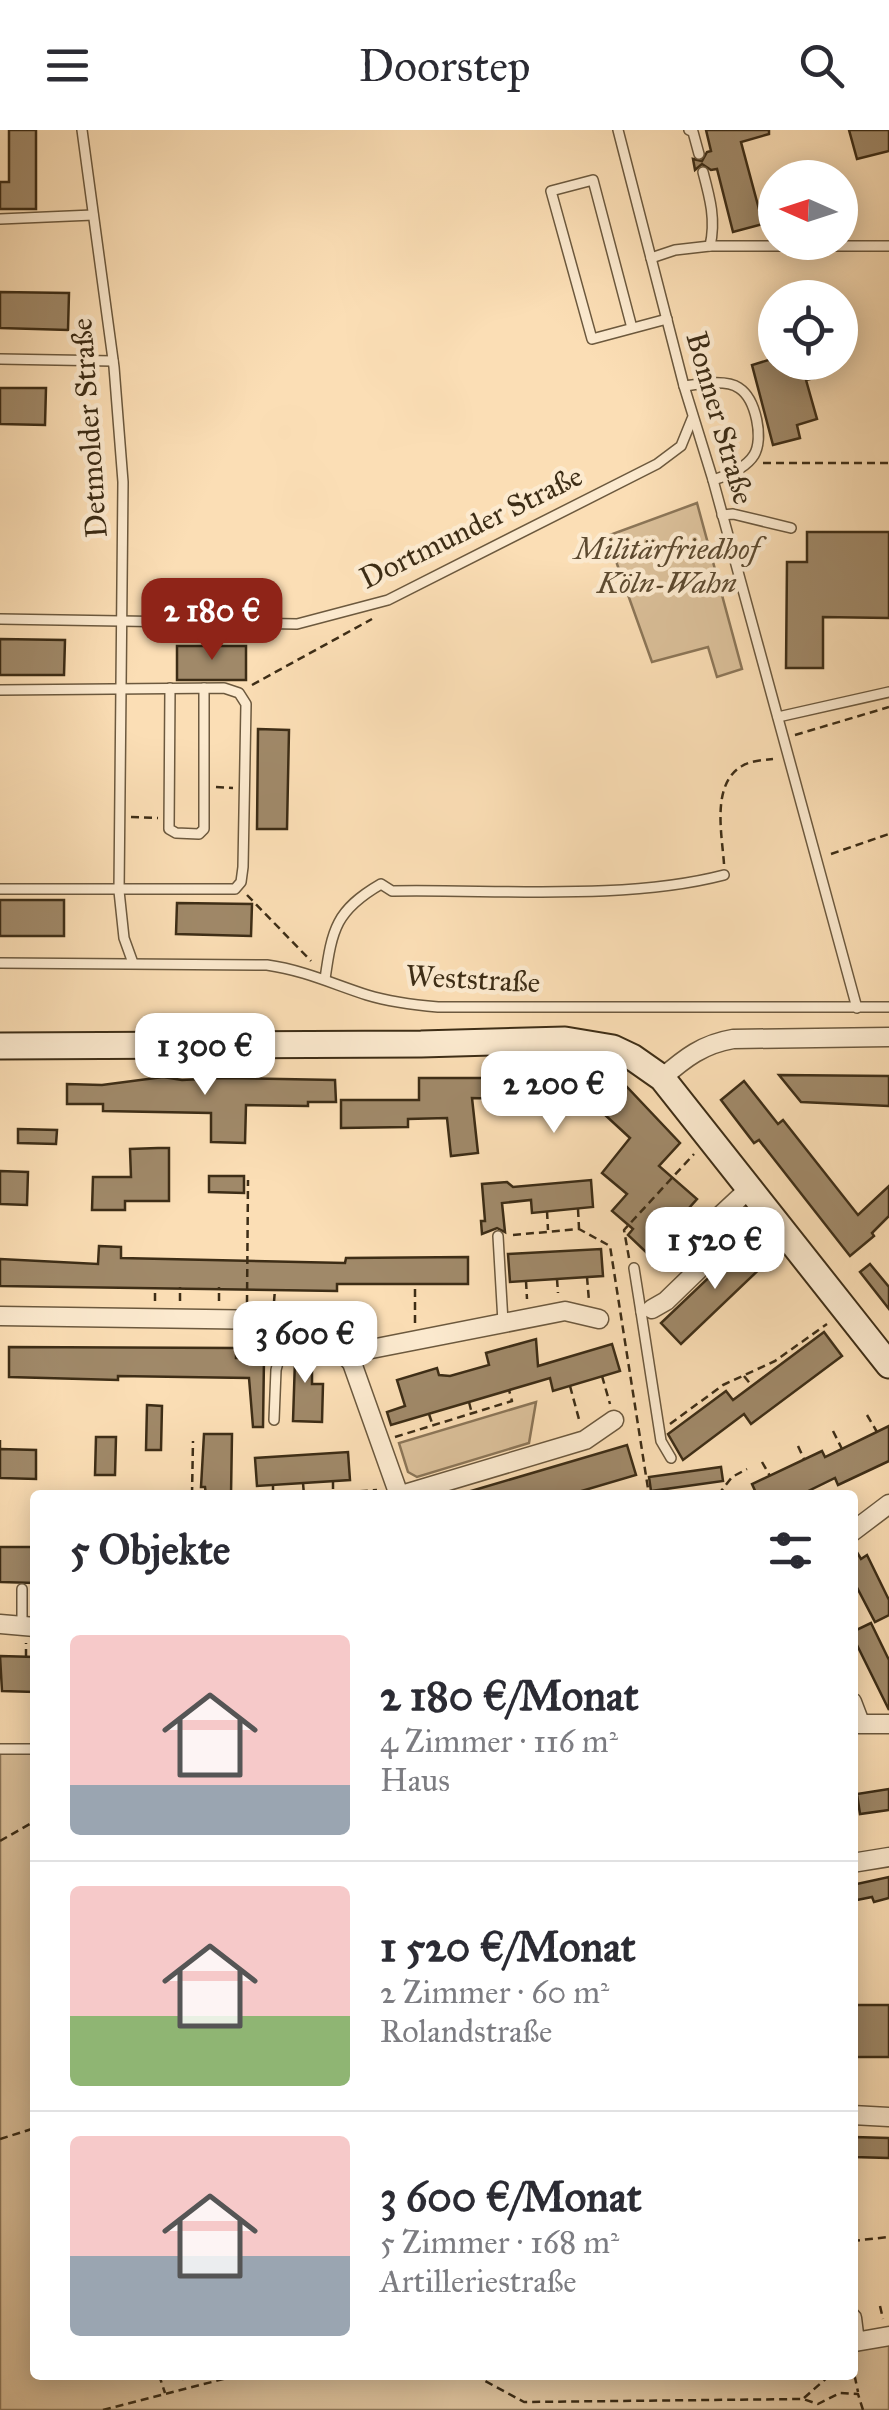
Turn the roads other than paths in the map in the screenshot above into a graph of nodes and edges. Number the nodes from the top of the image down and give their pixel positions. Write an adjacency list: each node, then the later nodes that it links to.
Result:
1 (82, 130): 6 (lane, Detmolder Straße)
2 (618, 130): 10 (lane, Bonner Straße)
3 (689, 130): 4 (lane)
4 (698, 154)
5 (703, 172): 8 (lane)
6 (93, 214): 7 (lane); 14 (lane, Detmolder Straße)
7 (0, 219)
8 (710, 246): 9 (lane); 10 (lane)
9 (889, 246)
10 (651, 258): 11 (lane, Bonner Straße)
11 (666, 320): 12 (lane); 15 (lane, Bonner Straße)
12 (632, 328): 12 (lane)
13 (0, 359): 14 (lane)
14 (113, 360): 21 (lane, Detmolder Straße)
15 (684, 386): 16 (lane, Bonner Straße); 17 (lane)
16 (692, 416): 17 (lane, Bonner Straße); 21 (lane, Dortmunder Straße)
17 (713, 480): 18 (lane, Bonner Straße)
18 (722, 515): 19 (lane); 27 (lane, Bonner Straße)
19 (792, 528)
20 (0, 619): 21 (lane, Dortmunder Straße)
21 (122, 620): 25 (lane, Detmolder Straße)
22 (170, 688): 23 (lane); 23 (lane); 25 (lane)
23 (204, 688): 30 (lane)
24 (0, 690): 25 (lane)
25 (122, 690): 30 (lane, Detmolder Straße)
26 (889, 692): 27 (lane)
27 (778, 718): 34 (lane, Bonner Straße)
28 (724, 875): 33 (lane)
29 (0, 889): 30 (lane)
30 (119, 891): 32 (lane, Detmolder Straße)
31 (0, 962): 32 (lane, Weststraße)
32 (133, 963): 33 (lane, Weststraße)
33 (325, 979): 34 (lane, Weststraße)
34 (857, 1008): 35 (lane, Weststraße)
35 (889, 1008)
36 (889, 1037): 38 (street)
37 (0, 1046): 38 (main road)
38 (662, 1078): 39 (main road)
39 (750, 1188): 42 (street); 48 (main road)
40 (498, 1236): 45 (lane)
41 (634, 1268): 42 (lane)
42 (646, 1311): 51 (lane)
43 (0, 1316): 46 (street)
44 (595, 1317): 45 (street)
45 (503, 1322): 47 (street)
46 (288, 1324): 47 (street); 49 (lane)
47 (342, 1350): 52 (street)
48 (889, 1365)
49 (274, 1420)
50 (614, 1420): 53 (street)
51 (670, 1458)
52 (398, 1490)
53 (410, 1490)
54 (889, 1504): 55 (street)
55 (858, 1527)
56 (22, 1589): 58 (lane)
57 (0, 1624): 58 (street)
58 (28, 1626)
59 (858, 1724): 60 (street)
60 (889, 1724)
61 (0, 1749): 62 (lane)
62 (30, 1749)
63 (889, 1856): 64 (street)
64 (858, 1862)
65 (858, 2115): 66 (street)
66 (889, 2117)
67 (889, 2336): 68 (street)
68 (858, 2341)

